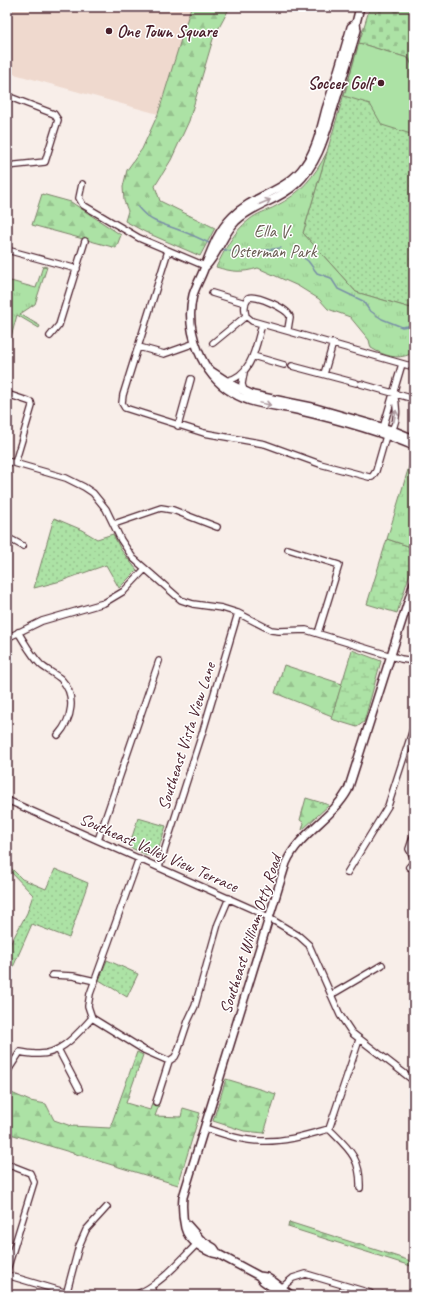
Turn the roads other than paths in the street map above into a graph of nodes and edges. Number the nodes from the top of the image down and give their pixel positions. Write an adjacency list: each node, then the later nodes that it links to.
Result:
1 (360, 7): 8 (street)
2 (7, 96): 3 (street)
3 (7, 166)
4 (82, 184): 7 (street)
5 (85, 241): 9 (street)
6 (7, 250): 9 (street)
7 (168, 251): 8 (street); 19 (street)
8 (205, 266): 16 (street)
9 (76, 269): 15 (street)
10 (212, 293): 11 (street)
11 (245, 304): 12 (street); 14 (street)
12 (246, 316): 13 (street); 17 (street)
13 (262, 324): 14 (street); 20 (street)
14 (288, 329): 18 (street)
15 (50, 336)
16 (195, 343): 19 (street); 25 (street)
17 (213, 343)
18 (333, 343): 21 (street); 27 (street)
19 (139, 347): 34 (street)
20 (253, 356): 22 (street); 26 (street)
21 (402, 364): 24 (street); 32 (street)
22 (284, 365)
23 (292, 366): 27 (street)
24 (414, 367)
25 (211, 371): 29 (street); 37 (street, one-way to 37)
26 (244, 372): 29 (street); 30 (street)
27 (324, 374): 32 (street)
28 (191, 379): 34 (street)
29 (226, 381): 30 (street)
30 (244, 392): 35 (street)
31 (7, 394): 41 (street)
32 (394, 394): 33 (street); 35 (street); 36 (street, one-way to 32)
33 (414, 399)
34 (178, 426): 37 (street)
35 (383, 428): 36 (street); 37 (street)
36 (392, 430): 37 (street); 38 (street)
37 (386, 436): 39 (street)
38 (414, 439)
39 (414, 446)
40 (7, 461): 41 (street)
41 (15, 463): 42 (street)
42 (114, 524): 43 (street); 47 (street)
43 (217, 527)
44 (7, 540): 45 (street)
45 (24, 546)
46 (288, 549): 51 (street)
47 (144, 570): 49 (street); 50 (street)
48 (414, 583): 53 (street, Southeast William Otty Road)
49 (238, 613): 51 (street); 65 (street, Southeast Vista View Lane)
50 (18, 632): 52 (street); 57 (street)
51 (318, 633): 53 (street)
52 (7, 638)
53 (391, 656): 55 (street); 68 (street, Southeast William Otty Road)
54 (159, 661): 60 (street)
55 (414, 661)
56 (414, 726): 66 (street)
57 (58, 735)
58 (7, 800): 60 (street, Southeast Valley View Terrace)
59 (414, 834): 62 (street)
60 (98, 840): 61 (street, Southeast Valley View Terrace)
61 (139, 858): 65 (street, Southeast Valley View Terrace); 71 (street)
62 (414, 858)
63 (414, 862): 64 (street)
64 (409, 866)
65 (158, 867): 67 (street, Southeast Valley View Terrace)
66 (347, 873)
67 (229, 898): 68 (street, Southeast Valley View Terrace); 76 (street)
68 (269, 917): 72 (street, Southeast Valley View Terrace); 81 (street, Southeast William Otty Road)
69 (382, 965): 72 (street)
70 (52, 975): 71 (street)
71 (95, 981): 73 (street)
72 (331, 995): 74 (street, Southeast Valley View Terrace)
73 (92, 1018): 75 (street); 76 (street)
74 (359, 1040): 78 (street, Southeast Valley View Terrace); 82 (street)
75 (58, 1049): 77 (street); 79 (street)
76 (169, 1061): 80 (street)
77 (7, 1072)
78 (414, 1081)
79 (79, 1089)
80 (156, 1102)
81 (204, 1128): 82 (street); 86 (street, Southeast William Otty Road)
82 (329, 1129): 84 (street)
83 (7, 1164): 87 (street)
84 (360, 1188)
85 (107, 1207): 92 (street)
86 (199, 1242): 89 (street); 90 (street, Southeast William Otty Road)
87 (7, 1270)
88 (7, 1275): 92 (street)
89 (151, 1288): 94 (street); 95 (street)
90 (279, 1292): 91 (street); 96 (street, Southeast William Otty Road)
91 (370, 1293)
92 (66, 1294): 93 (street)
93 (74, 1295)
94 (135, 1295)
95 (155, 1295)
96 (291, 1295)

